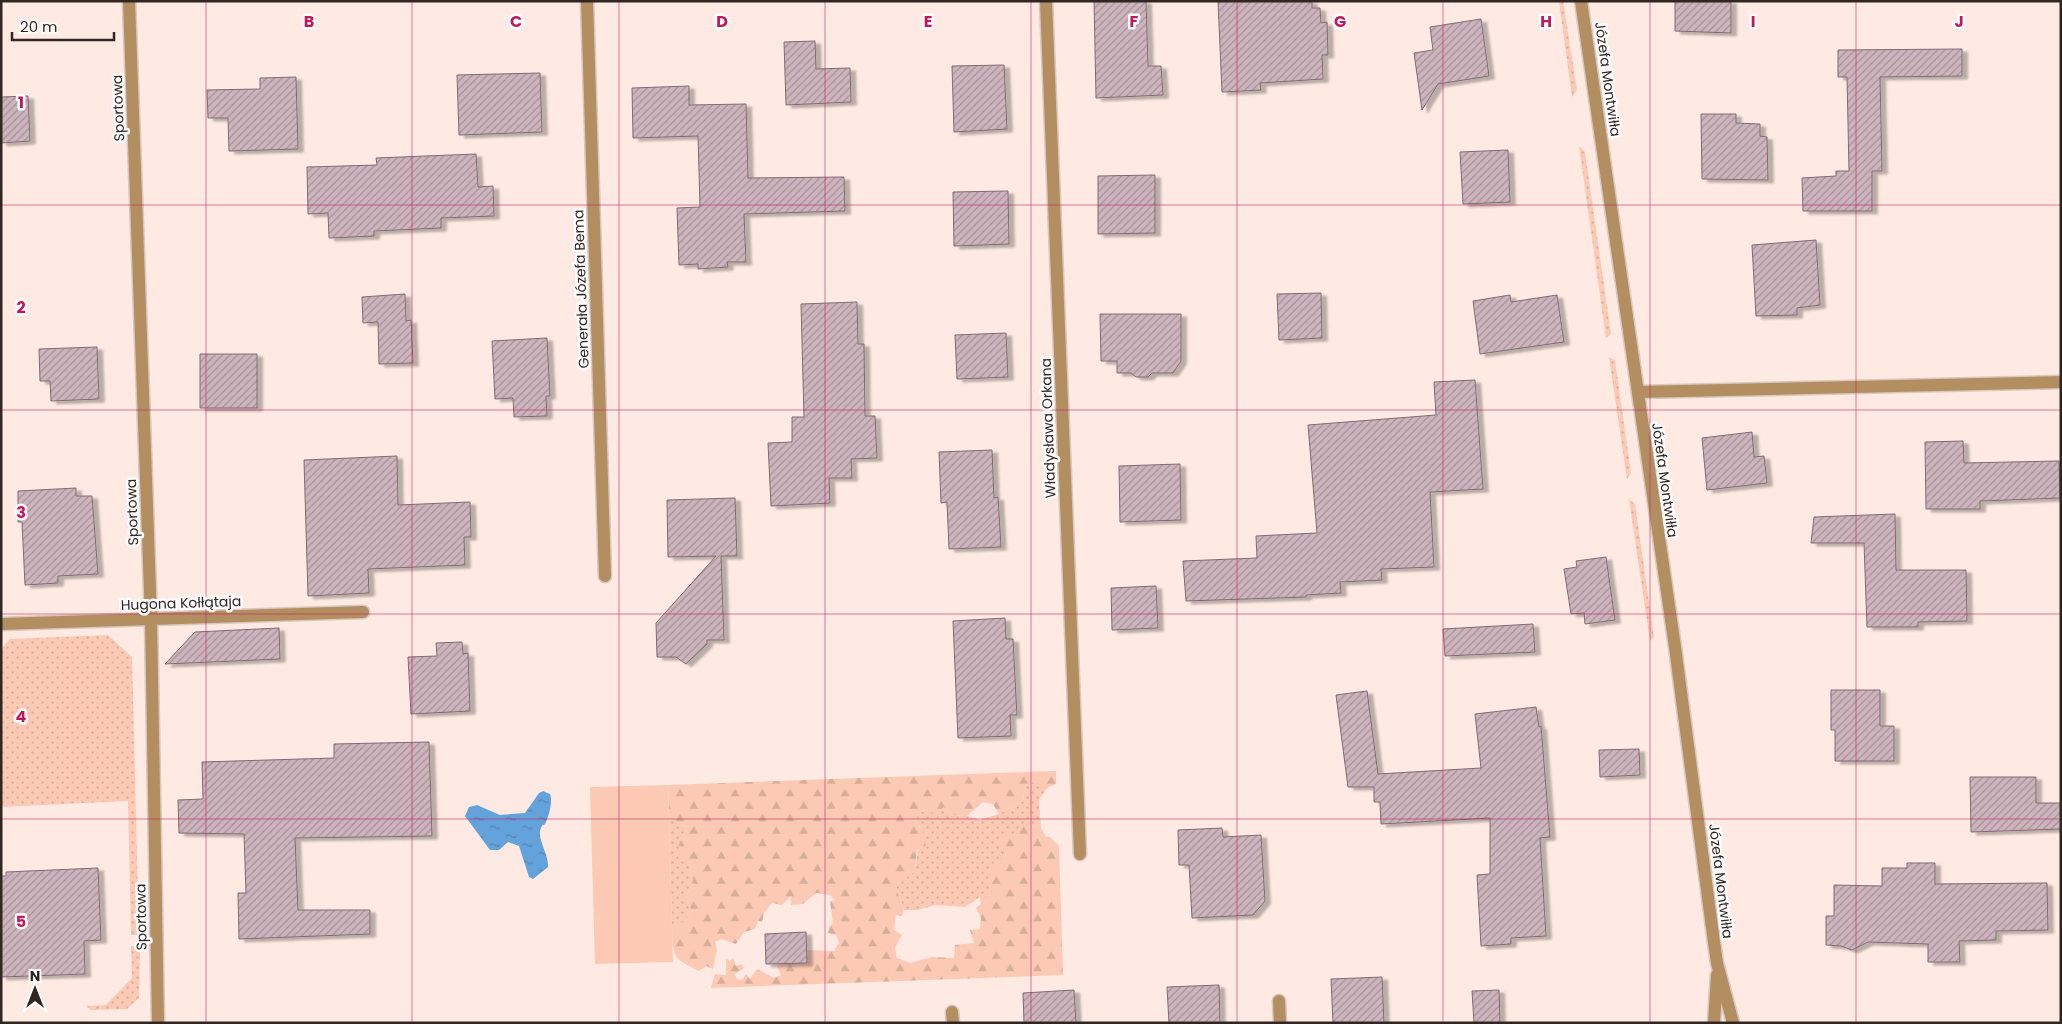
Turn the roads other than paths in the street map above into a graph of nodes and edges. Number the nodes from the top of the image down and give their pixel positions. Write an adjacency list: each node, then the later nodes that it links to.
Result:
1 (129, 1): 9 (street, Sportowa)
2 (586, 1): 7 (street, Generała Józefa Bema)
3 (1046, 1): 11 (street, Władysława Orkana)
4 (1581, 1): 6 (street, Józefa Montwiłła)
5 (2061, 382): 6 (street)
6 (1638, 392): 12 (street, Józefa Montwiłła)
7 (605, 576)
8 (362, 612): 9 (street, Hugona Kołłątaja)
9 (150, 619): 10 (street, Hugona Kołłątaja); 14 (street, Sportowa)
10 (1, 624)
11 (1080, 854)
12 (1717, 963): 16 (street, Józefa Montwiłła); 17 (street, Józefa Montwiłła)
13 (1279, 1001): 15 (street)
14 (158, 1023)
15 (1280, 1023)
16 (1714, 1023)
17 (1733, 1023)

